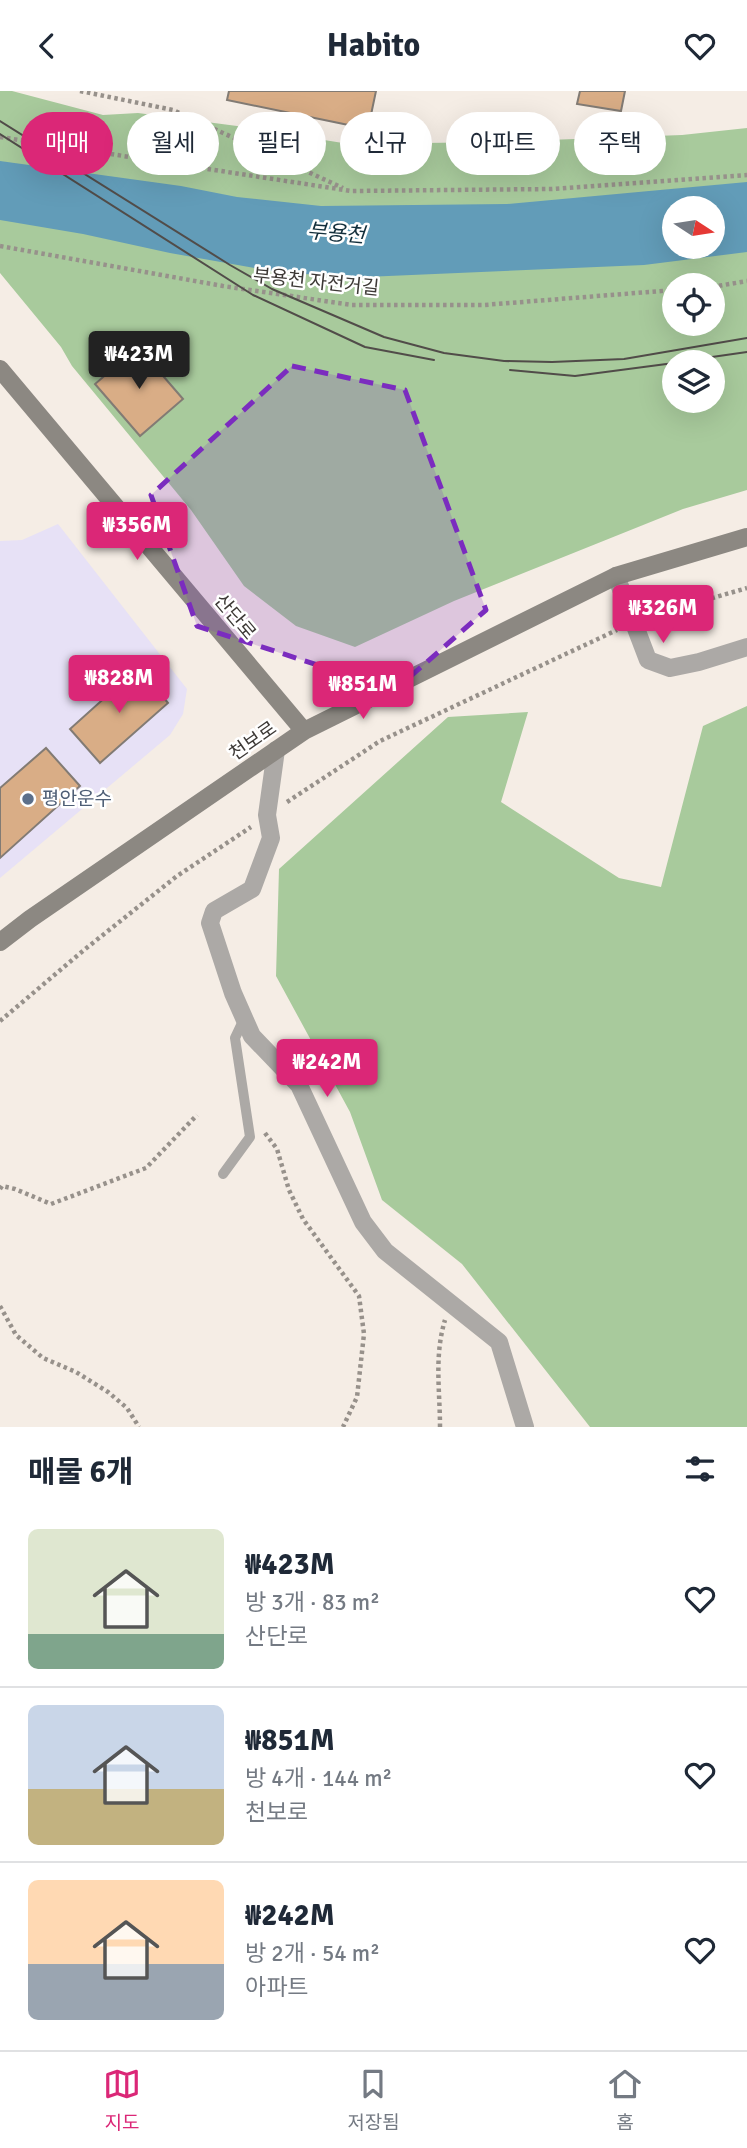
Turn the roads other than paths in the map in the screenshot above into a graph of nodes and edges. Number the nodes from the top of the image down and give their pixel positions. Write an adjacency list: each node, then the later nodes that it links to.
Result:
1 (0, 369): 5 (main road, 산단로)
2 (747, 537): 3 (main road, 천보로)
3 (616, 576): 4 (street); 5 (main road, 천보로)
4 (747, 647)
5 (304, 731): 6 (main road, 천보로)
6 (276, 750): 7 (main road, 천보로); 8 (street)
7 (0, 942)
8 (244, 1019): 9 (lane); 10 (street)
9 (223, 1174)
10 (526, 1427)

